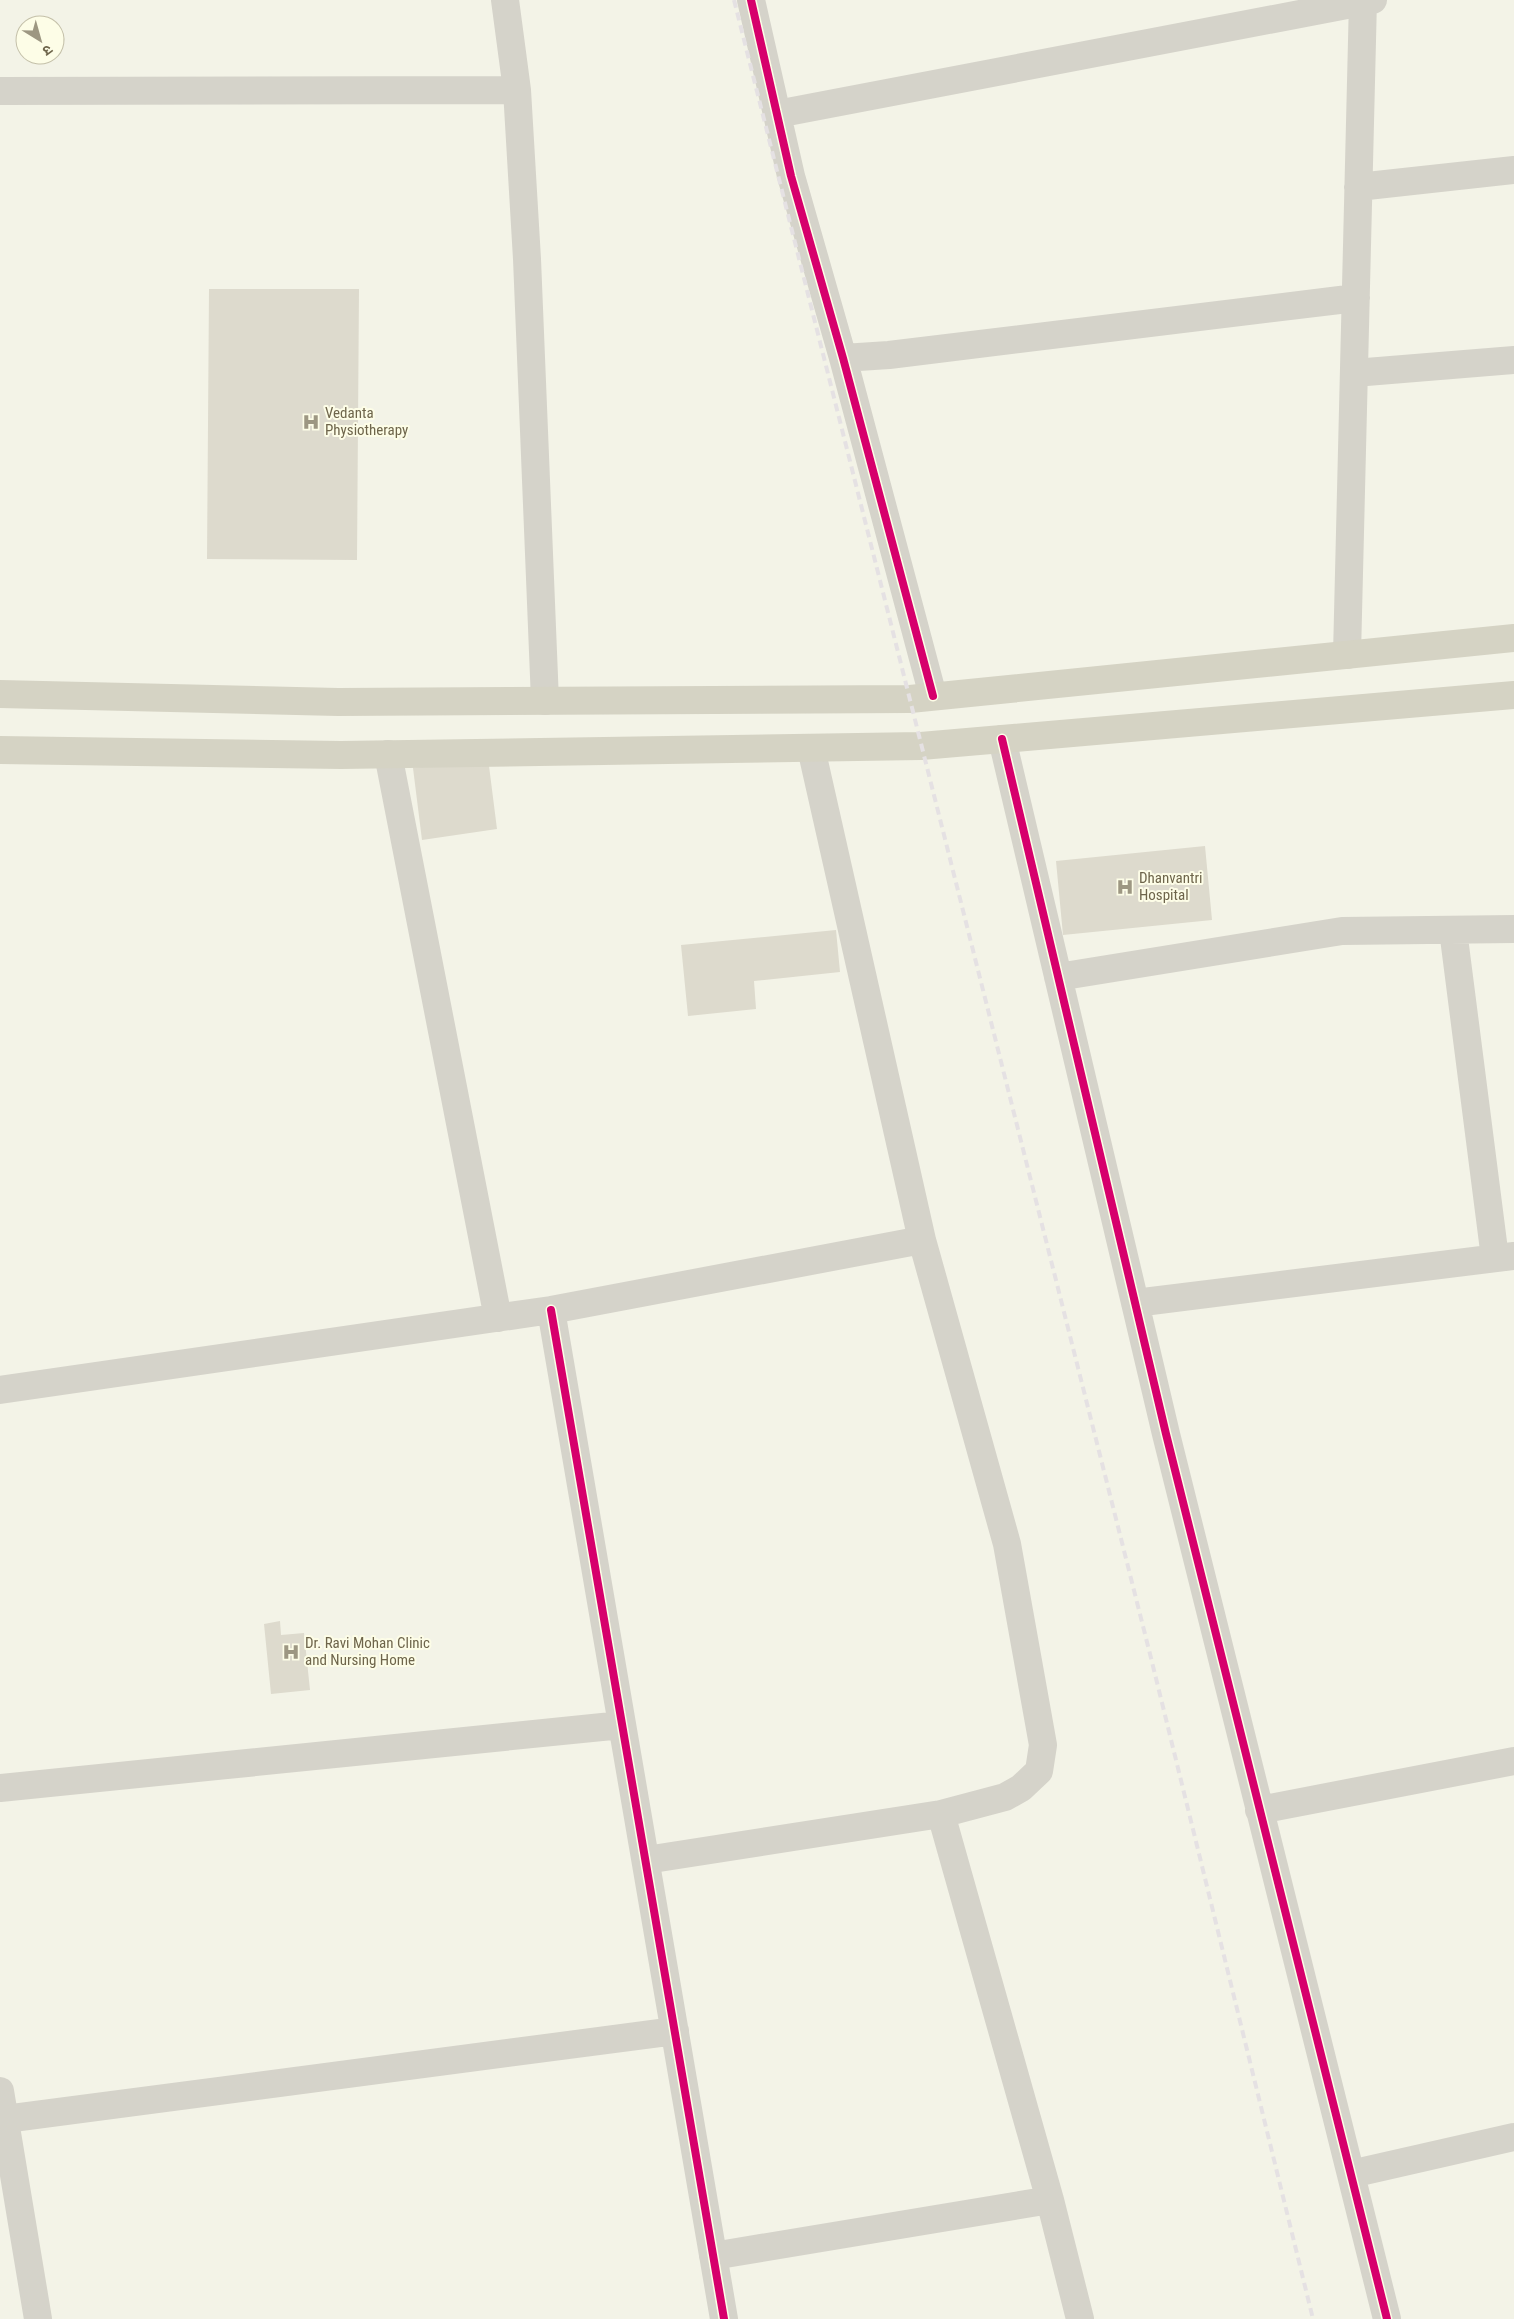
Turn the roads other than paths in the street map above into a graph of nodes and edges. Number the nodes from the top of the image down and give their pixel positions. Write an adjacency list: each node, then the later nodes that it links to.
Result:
1 (505, 0): 4 (street)
2 (751, 0): 6 (street)
3 (1366, 1): 6 (street); 8 (street)
4 (516, 90): 5 (street); 18 (street)
5 (0, 91)
6 (777, 114): 10 (street)
7 (1514, 170): 8 (street)
8 (1358, 188): 9 (street)
9 (1356, 298): 10 (street); 12 (street)
10 (843, 358): 17 (street)
11 (1514, 360): 12 (street)
12 (1354, 373): 14 (street)
13 (1514, 638): 14 (main road)
14 (1347, 654): 17 (main road)
15 (0, 694): 18 (main road)
16 (1514, 695): 19 (main road)
17 (933, 696): 18 (main road)
18 (545, 701)
19 (1002, 739): 20 (main road); 25 (street)
20 (811, 748): 22 (main road); 26 (street)
21 (0, 750): 22 (main road)
22 (388, 754): 30 (street)
23 (1514, 928): 24 (street)
24 (1453, 930): 25 (street); 27 (street)
25 (1058, 977): 28 (street)
26 (922, 1240): 29 (street); 36 (street)
27 (1505, 1257): 28 (street)
28 (1135, 1303): 35 (street)
29 (551, 1310): 30 (street); 32 (street)
30 (498, 1318): 31 (street)
31 (0, 1390)
32 (622, 1726): 34 (street); 37 (street)
33 (1514, 1761): 35 (street)
34 (0, 1788)
35 (1260, 1810): 42 (street)
36 (941, 1814): 37 (street); 43 (street)
37 (646, 1860): 38 (street)
38 (675, 2031): 40 (street); 44 (street)
39 (0, 2091): 40 (street)
40 (5, 2120): 45 (street)
41 (1514, 2137): 42 (street)
42 (1351, 2174): 48 (street)
43 (1050, 2200): 44 (street); 47 (street)
44 (713, 2256): 46 (street)
45 (38, 2319)
46 (724, 2319)
47 (1080, 2319)
48 (1387, 2319)

